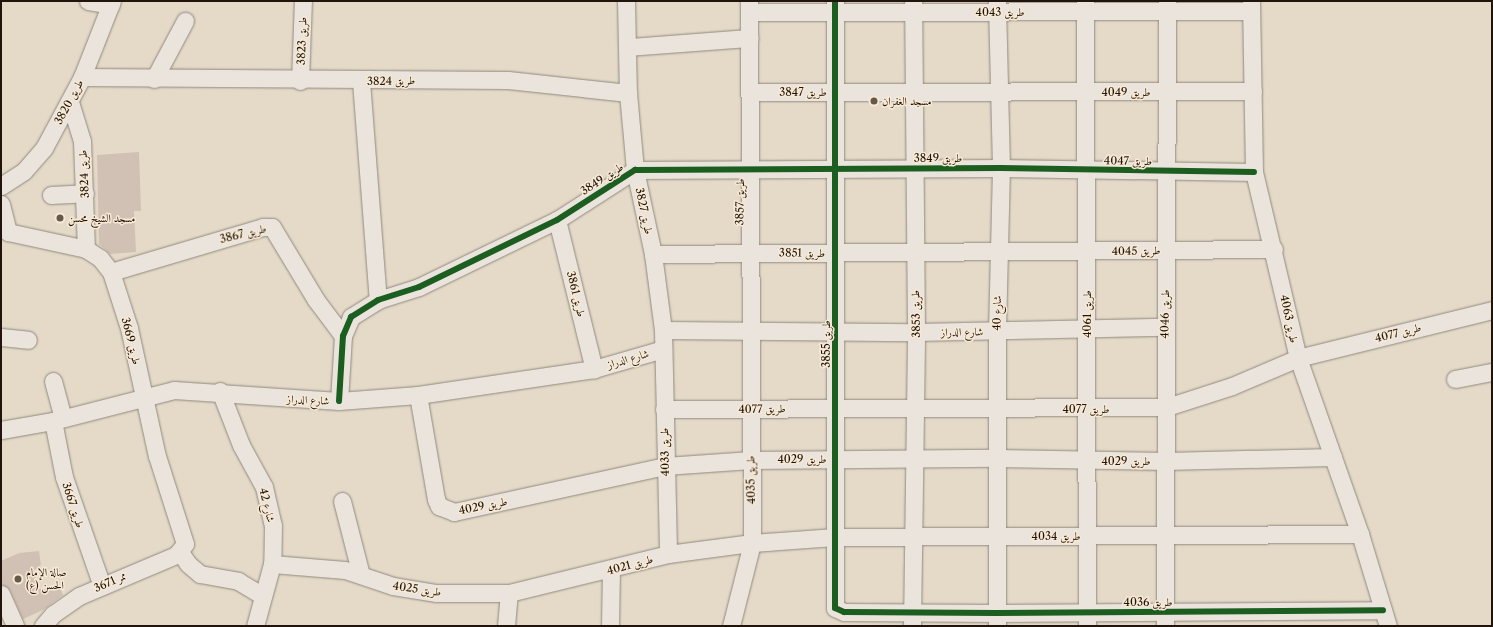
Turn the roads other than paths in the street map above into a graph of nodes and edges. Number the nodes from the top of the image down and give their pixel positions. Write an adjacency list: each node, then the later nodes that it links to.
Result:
1 (88, 1): 4 (street)
2 (303, 1): 17 (street, طريق 3823)
3 (626, 1): 14 (street, طريق 3827)
4 (112, 3): 15 (street, طريق 3820)
5 (835, 6): 6 (street, طريق 4043); 10 (street, طريق 4043); 21 (street, طريق 3855)
6 (913, 6): 11 (street, طريق 4043); 22 (street, طريق 3853)
7 (1085, 6): 8 (street, طريق 4043); 11 (street, طريق 4043); 24 (street, طريق 4061)
8 (1167, 6): 9 (street, طريق 4043); 25 (street, طريق 4046)
9 (1251, 6): 19 (street, طريق 4063)
10 (749, 7): 13 (street, طريق 3857)
11 (997, 7): 23 (street, شارع 40)
12 (186, 21): 16 (street)
13 (750, 38): 14 (street); 20 (street, طريق 3857)
14 (629, 47): 26 (street, طريق 3827)
15 (82, 77): 16 (street, طريق 3824); 27 (street, طريق 3820)
16 (154, 79): 17 (street, طريق 3824)
17 (300, 81): 18 (street, طريق 3824)
18 (362, 81): 26 (street, طريق 3824); 52 (street)
19 (1254, 91): 25 (street, طريق 4049); 35 (street, طريق 4063)
20 (751, 92): 21 (street, طريق 3847); 28 (street, طريق 3857)
21 (836, 92): 22 (street, طريق 3847); 29 (street, طريق 3855)
22 (912, 92): 23 (street, طريق 3847); 30 (street, طريق 3853)
23 (998, 92): 24 (street, طريق 4049); 31 (street, شارع 40)
24 (1086, 92): 25 (street, طريق 4049); 33 (street, طريق 4061)
25 (1167, 92): 34 (street, طريق 4046)
26 (628, 93): 32 (street, طريق 3827)
27 (70, 102): 36 (street, طريق 3820); 37 (street, طريق 3824)
28 (750, 168): 29 (street, طريق 3849); 32 (street, طريق 3849); 46 (street, طريق 3857)
29 (836, 168): 30 (street, طريق 3849); 49 (street, طريق 3855)
30 (913, 168): 31 (street, طريق 3849); 50 (street, طريق 3853)
31 (1001, 168): 33 (street, طريق 4047); 44 (street, شارع 40)
32 (635, 170): 40 (street, طريق 3849); 48 (street, طريق 3827)
33 (1086, 170): 34 (street, طريق 4047); 47 (street, طريق 4061)
34 (1168, 171): 35 (street, طريق 4047); 45 (street, طريق 4046)
35 (1254, 172): 43 (street, طريق 4063)
36 (1, 186)
37 (85, 194): 38 (street); 42 (street, طريق 3824)
38 (51, 195)
39 (1, 204): 41 (street, طريق 3669)
40 (557, 220): 52 (street, طريق 3849); 66 (street, طريق 3861)
41 (4, 235): 42 (street, طريق 3669)
42 (86, 249): 51 (street, طريق 3669)
43 (1274, 249): 45 (street, طريق 4045); 65 (street, طريق 4063)
44 (999, 251): 47 (street, طريق 4045); 50 (street, طريق 3851); 59 (street, شارع 40)
45 (1167, 251): 47 (street, طريق 4045); 55 (street, طريق 4046)
46 (750, 252): 48 (street, طريق 3851); 49 (street, طريق 3851); 57 (street, طريق 3857)
47 (1086, 252): 54 (street, طريق 4061)
48 (654, 254): 56 (street, طريق 3827)
49 (836, 254): 50 (street, طريق 3851); 58 (street, طريق 3855)
50 (915, 254): 60 (street, طريق 3853)
51 (111, 272): 61 (street, طريق 3867); 72 (street, طريق 3669)
52 (378, 300): 61 (street, طريق 3849)
53 (1492, 310): 65 (street, طريق 4077)
54 (1087, 328): 55 (street, شارع الدراز); 59 (street, شارع الدراز); 80 (street, طريق 4061)
55 (1164, 328): 74 (street, طريق 4046)
56 (663, 330): 57 (street, شارع الدراز); 64 (street, طريق 3827)
57 (750, 331): 58 (street, شارع الدراز); 79 (street, طريق 4035)
58 (836, 331): 60 (street, شارع الدراز); 75 (street, طريق 3855)
59 (997, 331): 60 (street, شارع الدراز); 77 (street, شارع 40)
60 (916, 332): 76 (street, طريق 3853)
61 (343, 336): 73 (street, طريق 3849)
62 (1, 337): 63 (street)
63 (28, 340)
64 (663, 349): 66 (street, شارع الدراز); 78 (street, طريق 4033)
65 (1298, 358): 74 (street, طريق 4077); 83 (street, طريق 4063)
66 (594, 369): 71 (street, شارع الدراز)
67 (1492, 372): 68 (street)
68 (1455, 379)
69 (53, 381): 81 (street, طريق 3667)
70 (220, 392): 72 (street, شارع الدراز); 73 (street, شارع الدراز); 101 (street, شارع 42)
71 (418, 395): 73 (street, شارع الدراز); 90 (street, طريق 4029)
72 (144, 398): 81 (street, شارع الدراز); 99 (street, طريق 3669)
73 (339, 401)
74 (1167, 407): 80 (street, طريق 4077); 89 (street, طريق 4046)
75 (836, 408): 76 (street, طريق 4077); 79 (street, طريق 4077); 86 (street, طريق 3855)
76 (915, 408): 77 (street, طريق 4077); 84 (street, طريق 3853)
77 (997, 408): 80 (street, طريق 4077); 85 (street, شارع 40)
78 (664, 409): 79 (street, طريق 4077); 90 (street, طريق 4033)
79 (752, 409): 87 (street, طريق 4035)
80 (1087, 410): 88 (street, طريق 4061)
81 (58, 420): 82 (street, شارع الدراز); 104 (street, طريق 3667)
82 (1, 430)
83 (1333, 457): 89 (street, طريق 4029); 92 (street, طريق 4063)
84 (914, 458): 85 (street, طريق 4029); 86 (street, طريق 4029); 97 (street, طريق 3853)
85 (997, 458): 88 (street, طريق 4029); 93 (street, شارع 40)
86 (835, 459): 87 (street, طريق 4029); 96 (street, طريق 3855)
87 (751, 460): 90 (street, طريق 4029); 98 (street, طريق 4035)
88 (1086, 460): 89 (street, طريق 4029); 94 (street, طريق 4061)
89 (1166, 461): 95 (street, طريق 4046)
90 (665, 466): 100 (street, طريق 4033)
91 (342, 501): 103 (street)
92 (1360, 534): 95 (street, طريق 4034); 109 (street, طريق 4063)
93 (997, 536): 94 (street, طريق 4034); 97 (street, طريق 4034); 113 (street, شارع 40)
94 (1088, 536): 95 (street, طريق 4034); 111 (street, طريق 4061)
95 (1166, 536): 112 (street, طريق 4046)
96 (835, 537): 97 (street, طريق 4034); 98 (street, طريق 4034); 110 (street, طريق 3855)
97 (912, 538): 110 (street, طريق 3853)
98 (752, 543): 100 (street, طريق 4021); 119 (street, طريق 4035)
99 (182, 550): 104 (street, ممر 3671); 108 (street)
100 (668, 554): 102 (street, طريق 4021)
101 (272, 564): 103 (street, طريق 4025); 108 (street, شارع 42)
102 (610, 570): 105 (street, طريق 4021); 118 (street)
103 (361, 575): 107 (street, طريق 4025)
104 (102, 586): 115 (street, ممر 3671)
105 (509, 593): 107 (street, طريق 4021); 117 (street)
106 (1, 594): 114 (street)
107 (474, 594)
108 (263, 596): 116 (street, شارع 42)
109 (1386, 618): 112 (street, طريق 4036)
110 (913, 619): 113 (street, طريق 4036)
111 (1087, 619): 112 (street, طريق 4036); 113 (street, طريق 4036)
112 (1165, 619)
113 (997, 620)
114 (15, 626)
115 (43, 626)
116 (255, 626)
117 (506, 626)
118 (610, 626)
119 (731, 626)

